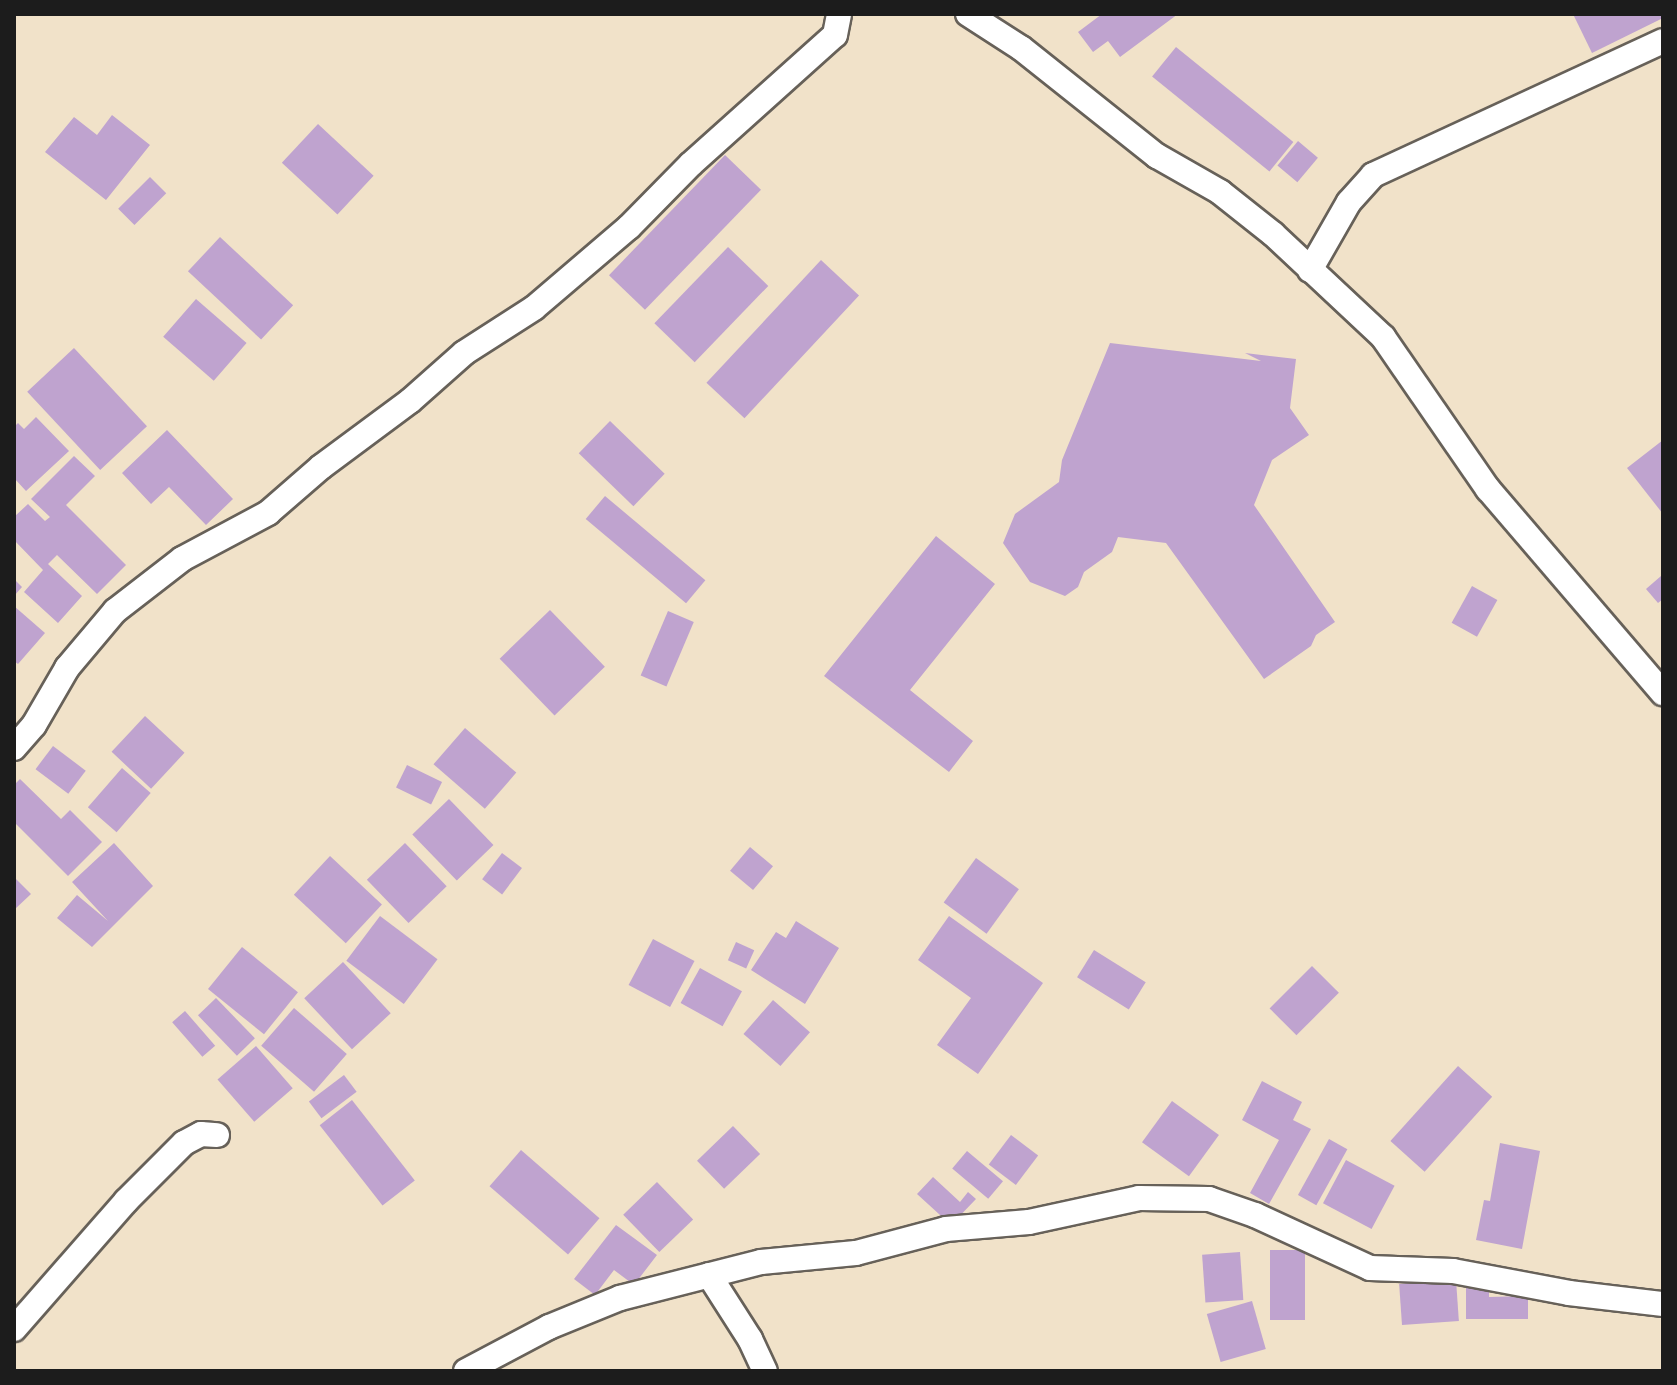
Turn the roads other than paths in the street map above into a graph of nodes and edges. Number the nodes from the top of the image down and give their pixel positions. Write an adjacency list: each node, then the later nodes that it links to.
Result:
1 (839, 14): 6 (street)
2 (968, 14): 4 (street)
3 (1663, 41): 4 (street)
4 (1310, 270): 5 (street)
5 (1663, 693)
6 (14, 748)
7 (217, 1135): 10 (street)
8 (709, 1275): 9 (street); 11 (street); 12 (street)
9 (1663, 1304)
10 (14, 1329)
11 (466, 1371)
12 (765, 1371)

